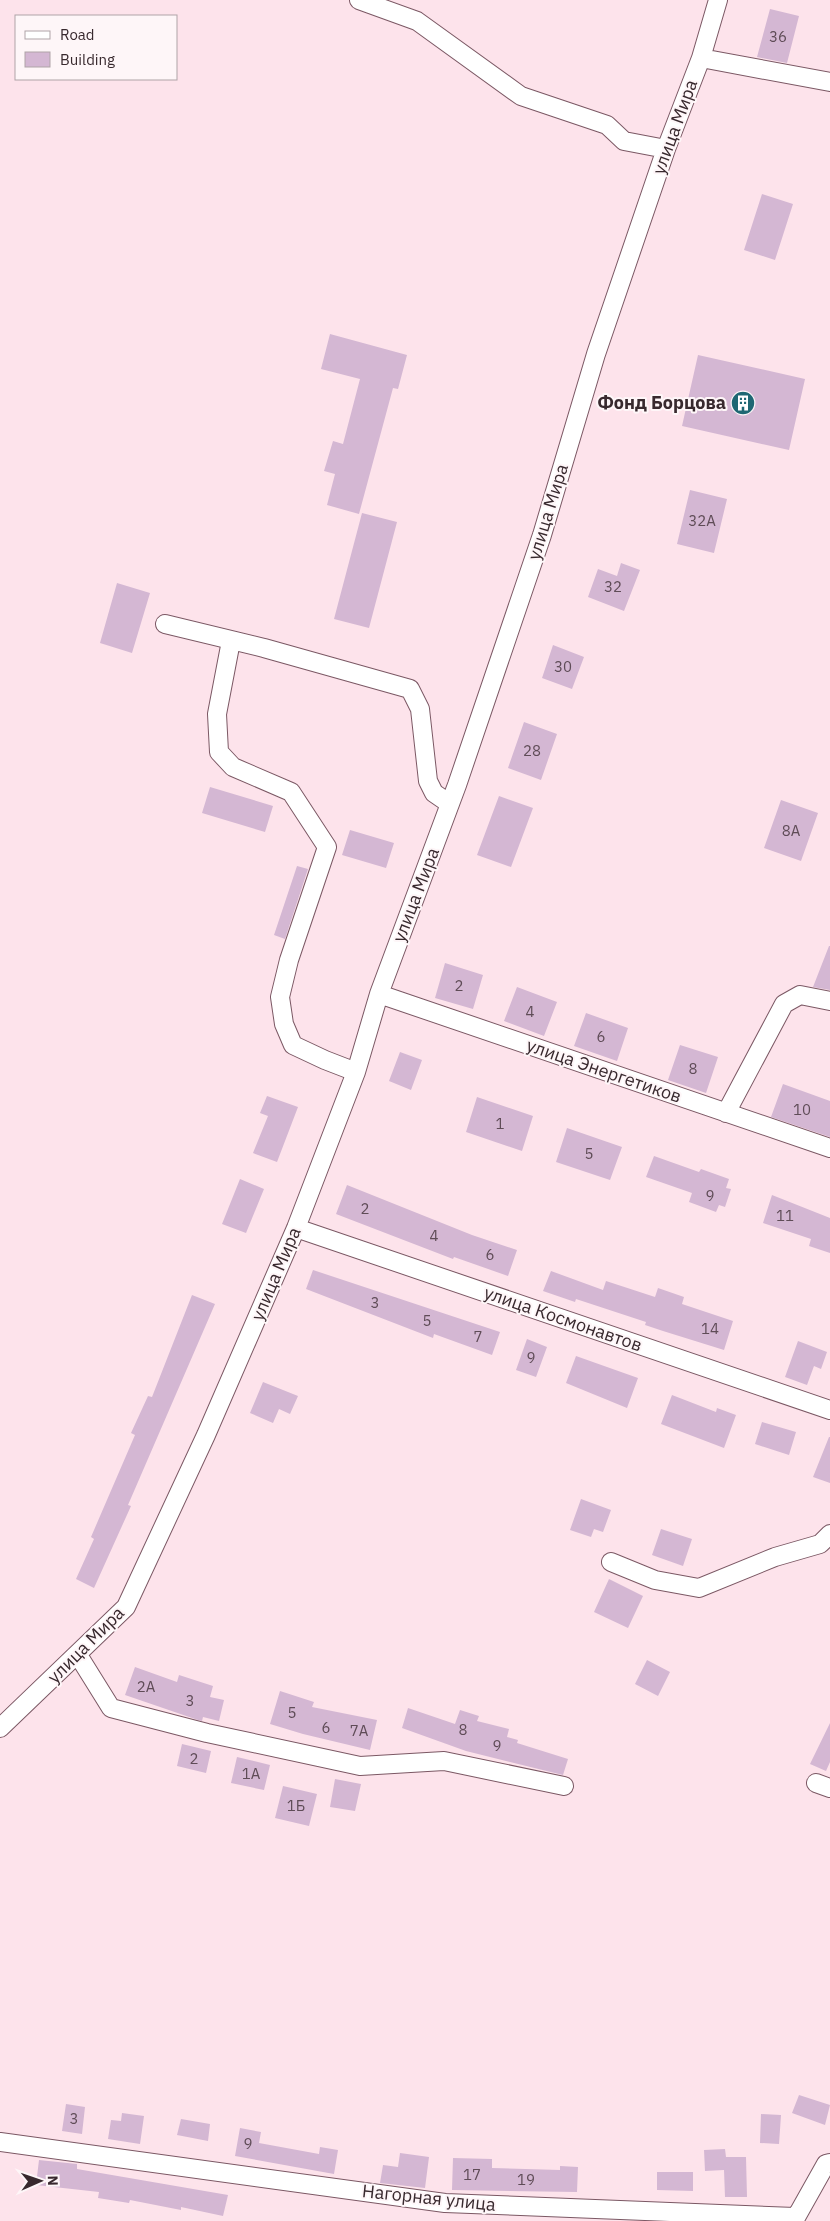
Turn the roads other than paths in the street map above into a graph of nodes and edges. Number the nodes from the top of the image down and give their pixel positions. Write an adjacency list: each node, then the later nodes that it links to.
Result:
1 (358, 0): 5 (street)
2 (718, 0): 3 (street, улица Мира)
3 (701, 58): 4 (street); 5 (street, улица Мира)
4 (830, 82)
5 (666, 149): 8 (street, улица Мира)
6 (165, 624): 7 (street)
7 (231, 641): 8 (street); 11 (street)
8 (450, 804): 9 (street, улица Мира)
9 (379, 994): 11 (street, улица Мира); 12 (street, улица Энергетиков)
10 (830, 1001): 12 (street)
11 (356, 1072): 14 (street, улица Мира)
12 (726, 1113): 13 (street, улица Энергетиков)
13 (830, 1148)
14 (296, 1228): 15 (street, улица Космонавтов); 18 (street, улица Мира)
15 (830, 1410)
16 (830, 1534): 17 (street)
17 (611, 1562)
18 (78, 1655): 19 (street, улица Мира); 20 (street)
19 (0, 1728)
20 (564, 1786)
21 (0, 2142): 23 (street, Нагорная улица)
22 (830, 2164): 23 (street, Нагорная улица)
23 (794, 2219)

